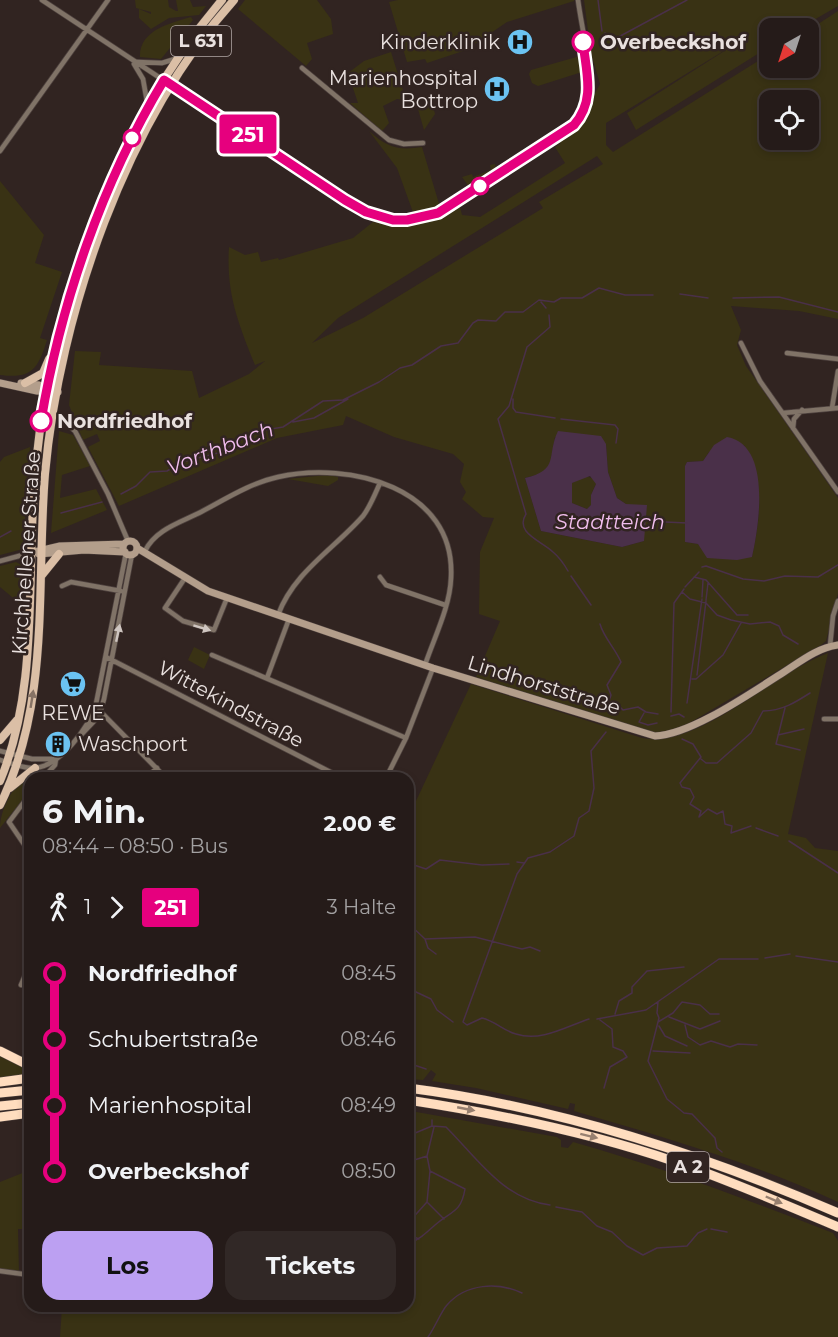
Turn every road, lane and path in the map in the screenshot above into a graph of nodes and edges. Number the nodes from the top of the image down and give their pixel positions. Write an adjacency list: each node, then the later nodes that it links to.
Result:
1 (42, 0): 6 (street)
2 (108, 0): 6 (street)
3 (222, 0): 7 (main road, Kirchhellener Straße / L 631)
4 (234, 0): 11 (main road, Kirchhellener Straße / L 631)
5 (578, 0): 11 (street)
6 (86, 30): 8 (street); 14 (street)
7 (178, 58): 8 (street); 10 (main road, Kirchhellener Straße / L 631)
8 (133, 62): 10 (street); 12 (street)
9 (302, 68): 13 (street)
10 (164, 80): 11 (street); 12 (main road, Kirchhellener Straße / L 631)
11 (171, 86): 23 (main road, Kirchhellener Straße / L 631)
12 (148, 107): 16 (main road, Kirchhellener Straße / L 631)
13 (423, 143)
14 (0, 151)
15 (741, 343): 26 (street)
16 (55, 351): 21 (main road); 22 (main road, Kirchhellener Straße / L 631)
17 (787, 353): 18 (street)
18 (838, 359)
19 (838, 370): 24 (street)
20 (0, 383): 21 (street); 22 (street)
21 (25, 383): 22 (street)
22 (47, 391): 23 (street); 34 (main road, Kirchhellener Straße / L 631)
23 (58, 392): 33 (main road, Kirchhellener Straße / L 631)
24 (835, 408): 25 (street)
25 (803, 409): 26 (street); 28 (street)
26 (783, 413): 28 (street)
27 (69, 426): 31 (street)
28 (793, 428): 30 (street)
29 (380, 483): 32 (street); 45 (street); 46 (street)
30 (838, 492)
31 (128, 549): 32 (street, Lindhorststraße); 33 (street, Lindhorststraße); 35 (street, Lindhorststraße); 41 (street); 42 (street)
32 (145, 551): 39 (street, Lindhorststraße)
33 (42, 552): 34 (street, Lindhorststraße); 35 (street, Lindhorststraße); 37 (main road, Kirchhellener Straße / L 631)
34 (30, 553): 36 (street); 56 (main road, Kirchhellener Straße / L 631)
35 (59, 554): 37 (main road)
36 (0, 561)
37 (42, 576): 64 (main road, Kirchhellener Straße / L 631, one-way to 37)
38 (380, 577): 45 (street)
39 (185, 578): 43 (street, Lindhorststraße); 43 (street, one-way to 43)
40 (62, 586): 41 (street)
41 (119, 591): 42 (street); 50 (street)
42 (126, 592): 51 (street, one-way to 42)
43 (227, 598): 46 (street, Lindhorststraße)
44 (838, 601): 48 (street)
45 (445, 605): 52 (street)
46 (278, 615): 47 (street, Lindhorststraße)
47 (289, 619): 52 (street, Lindhorststraße); 54 (street)
48 (834, 646): 53 (street, Lindhorststraße)
49 (212, 655): 54 (street)
50 (106, 657): 51 (street, Wittekindstraße); 55 (street)
51 (113, 659): 55 (street); 71 (street, Wittekindstraße)
52 (425, 665): 53 (street, Lindhorststraße)
53 (433, 668): 59 (street)
54 (267, 678): 59 (street)
55 (98, 710): 63 (street); 66 (street)
56 (19, 716): 60 (main road); 62 (main road, Kirchhellener Straße / L 631)
57 (824, 718): 58 (street)
58 (838, 720)
59 (406, 738): 72 (street)
60 (0, 740)
61 (0, 752): 62 (street)
62 (6, 759): 64 (street); 64 (street); 74 (main road, Kirchhellener Straße / L 631)
63 (56, 759): 64 (street); 65 (street); 68 (street)
64 (19, 760): 65 (street); 75 (main road, Kirchhellener Straße / L 631)
65 (35, 768): 67 (main road)
66 (157, 768): 69 (street); 70 (street)
67 (30, 772)
68 (49, 772)
69 (153, 772)
70 (161, 772)
71 (330, 772)
72 (389, 772)
73 (24, 777): 75 (main road)
74 (0, 781)
75 (7, 791): 77 (main road, Kirchhellener Straße / L 631)
76 (24, 801): 78 (street)
77 (0, 805)
78 (24, 845)
79 (24, 978): 80 (street)
80 (21, 985)
81 (0, 1051): 82 (highway)
82 (24, 1063)
83 (24, 1079): 84 (highway)
84 (0, 1082)
85 (414, 1089): 93 (highway, A 2)
86 (24, 1091): 87 (highway)
87 (0, 1094)
88 (414, 1101): 94 (highway, A 2, one-way to 94)
89 (24, 1103): 90 (highway)
90 (0, 1106)
91 (24, 1114): 92 (highway)
92 (0, 1117)
93 (838, 1213)
94 (838, 1227)
95 (0, 1271): 96 (street)
96 (24, 1274)

